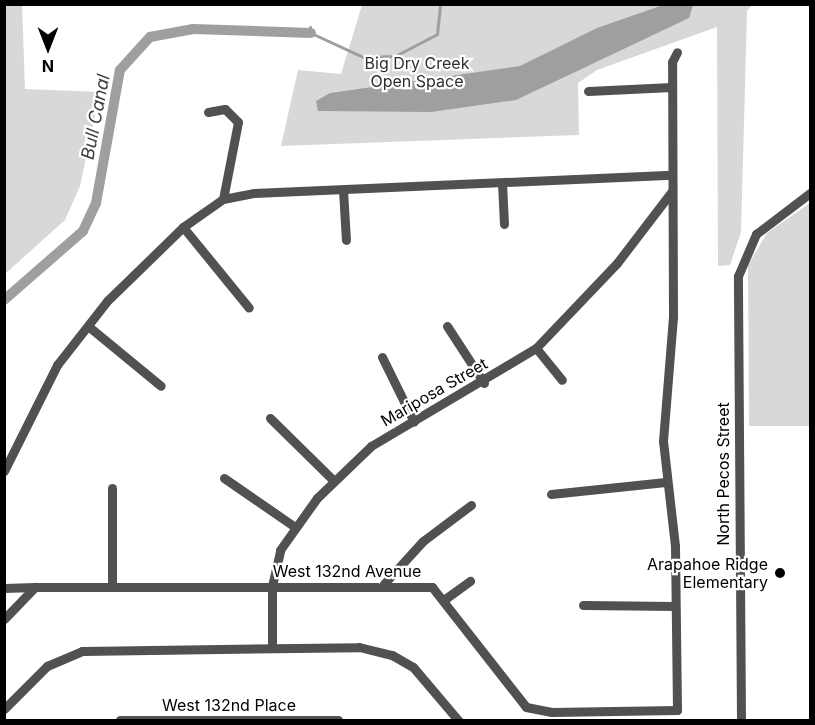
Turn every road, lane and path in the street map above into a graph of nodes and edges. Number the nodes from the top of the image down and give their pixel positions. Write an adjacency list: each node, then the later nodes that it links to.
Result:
1 (677, 52): 2 (street)
2 (672, 87): 3 (street); 5 (street)
3 (588, 91)
4 (208, 112): 10 (street)
5 (672, 175): 6 (street); 8 (street)
6 (502, 183): 7 (street); 11 (street)
7 (343, 190): 10 (street); 13 (street)
8 (672, 191): 17 (street, Mariposa Street); 27 (street)
9 (810, 193): 48 (street, North Pecos Street)
10 (223, 200): 12 (street)
11 (504, 224)
12 (183, 227): 14 (street); 15 (street)
13 (346, 240)
14 (249, 308)
15 (88, 326): 21 (street); 24 (street)
16 (447, 326): 20 (street)
17 (536, 348): 19 (street); 20 (street, Mariposa Street)
18 (382, 357): 23 (street)
19 (562, 380)
20 (484, 382): 23 (street, Mariposa Street)
21 (161, 386)
22 (270, 418): 26 (street)
23 (414, 422): 26 (street, Mariposa Street)
24 (4, 471)
25 (224, 478): 31 (street)
26 (333, 480): 31 (street, Mariposa Street)
27 (665, 482): 29 (street); 40 (street)
28 (112, 488): 36 (street)
29 (551, 494)
30 (471, 505): 33 (street)
31 (295, 527): 34 (street, Mariposa Street)
32 (470, 581): 38 (street)
33 (382, 585): 34 (street, West 132nd Avenue); 38 (street, West 132nd Avenue)
34 (272, 586): 36 (street, West 132nd Avenue); 42 (street, Mariposa Street)
35 (35, 587): 36 (street, West 132nd Avenue); 37 (street, West 132nd Avenue); 41 (street)
36 (112, 587)
37 (4, 588)
38 (445, 598): 40 (street, West 132nd Avenue)
39 (583, 605): 40 (street)
40 (675, 606)
41 (4, 619)
42 (272, 647): 43 (street); 47 (street)
43 (4, 709)
44 (120, 720): 45 (street, West 132nd Place)
45 (211, 720): 46 (street, West 132nd Place)
46 (338, 720)
47 (458, 720)
48 (741, 720)

